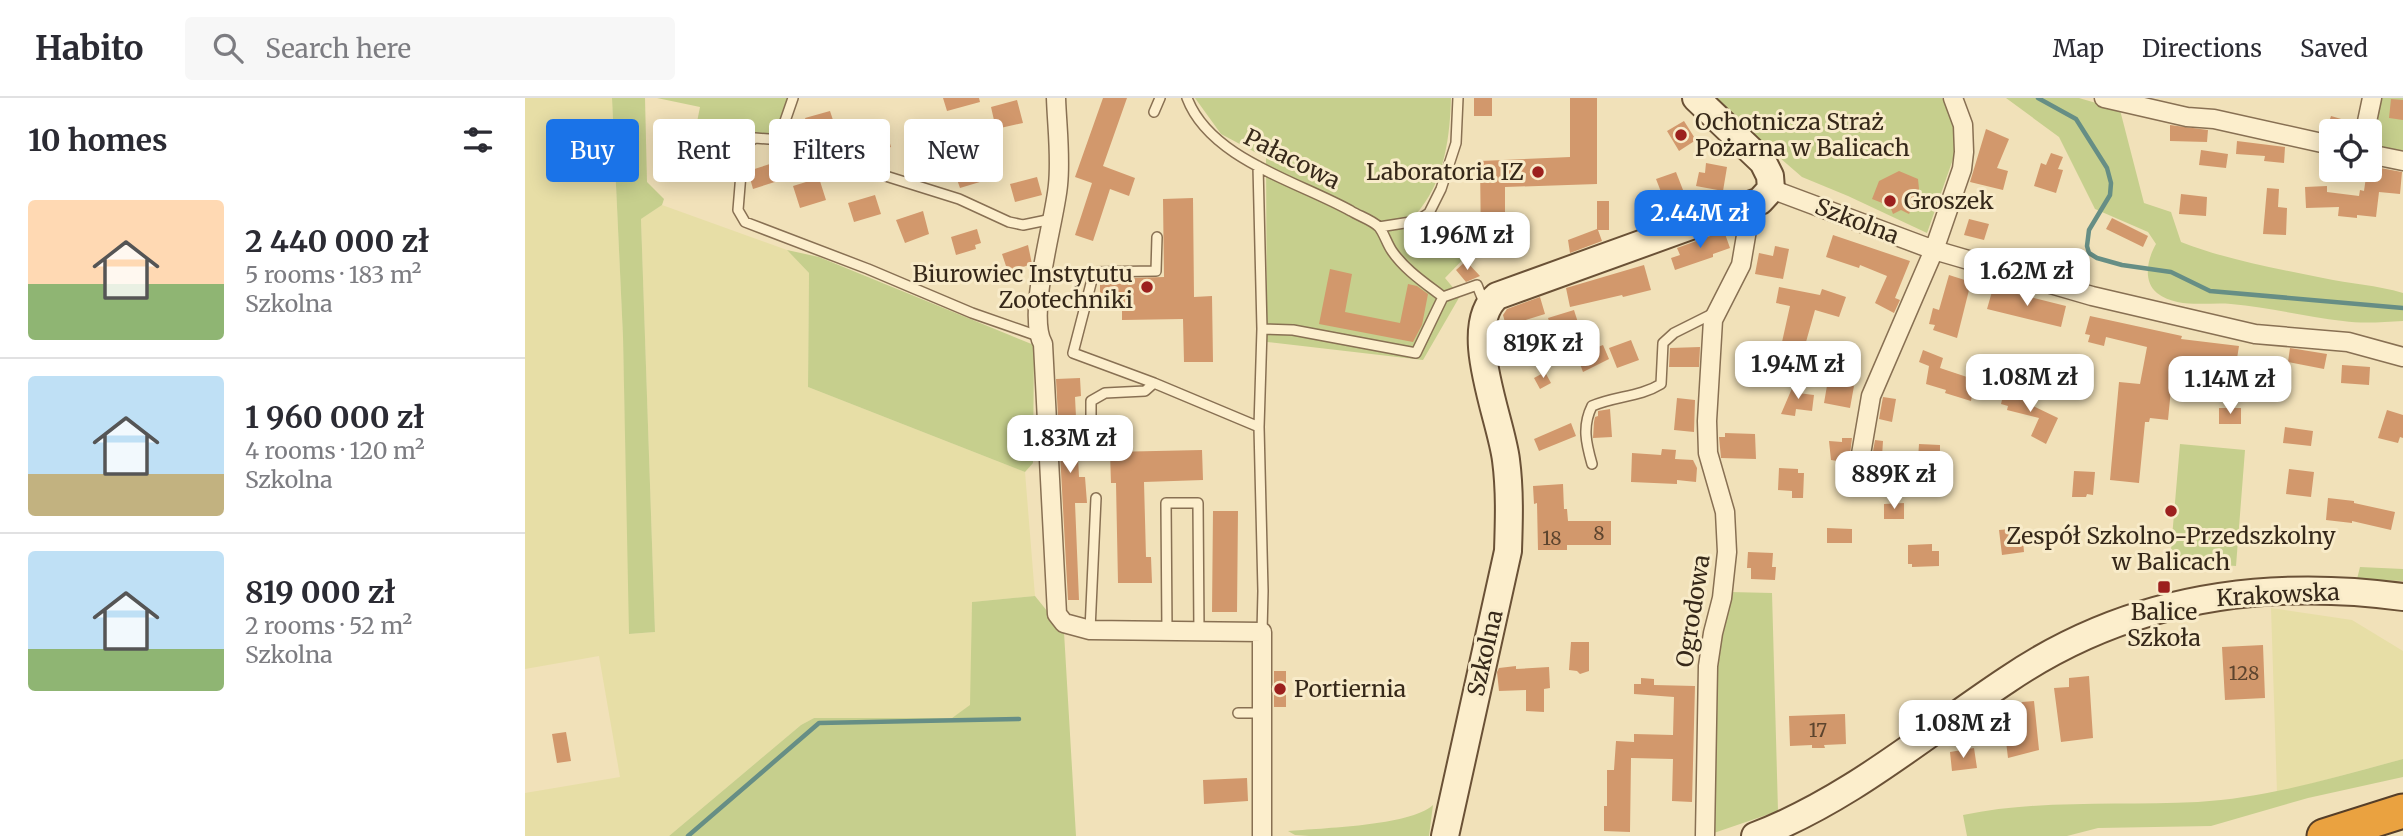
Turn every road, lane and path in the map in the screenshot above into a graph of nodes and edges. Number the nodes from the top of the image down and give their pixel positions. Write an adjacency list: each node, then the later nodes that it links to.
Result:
1 (793, 98): 11 (lane)
2 (1056, 98): 21 (street)
3 (1160, 98): 10 (lane)
4 (1187, 98): 17 (lane, Pałacowa)
5 (1458, 98): 22 (lane)
6 (1696, 98): 19 (street)
7 (1953, 98): 24 (street)
8 (2104, 98): 14 (street)
9 (2372, 98): 12 (street)
10 (1154, 112)
11 (787, 119)
12 (2368, 119)
13 (769, 138): 29 (lane)
14 (2319, 142)
15 (2382, 157): 16 (street)
16 (2403, 161)
17 (1258, 166): 22 (lane, Pałacowa); 28 (lane)
18 (890, 177): 21 (lane)
19 (1771, 189): 20 (street); 24 (street, Szkolna)
20 (1746, 208): 26 (street); 27 (street, Ogrodowa)
21 (1052, 219): 29 (street)
22 (1379, 227): 25 (lane)
23 (1157, 237): 31 (lane)
24 (1934, 250): 30 (street, Szkolna); 34 (street)
25 (1443, 297): 26 (lane); 28 (lane)
26 (1486, 307): 46 (street, Szkolna)
27 (1716, 312): 35 (lane); 47 (street, Ogrodowa)
28 (1262, 329): 32 (lane)
29 (1038, 336): 38 (street)
30 (2403, 357)
31 (1154, 383): 32 (lane); 33 (lane)
32 (1259, 427): 41 (lane)
33 (1125, 444)
34 (1860, 460)
35 (1592, 464)
36 (1096, 498): 38 (lane)
37 (2403, 597): 48 (street, Krakowska)
38 (1090, 630): 39 (street)
39 (1167, 631): 40 (street); 40 (lane)
40 (1199, 631): 41 (street)
41 (1262, 632): 43 (street)
42 (1238, 713): 43 (lane)
43 (1262, 713): 45 (street)
44 (2403, 811): 49 (highway)
45 (1262, 836)
46 (1445, 836)
47 (1705, 836)
48 (1755, 836)
49 (2324, 836)

